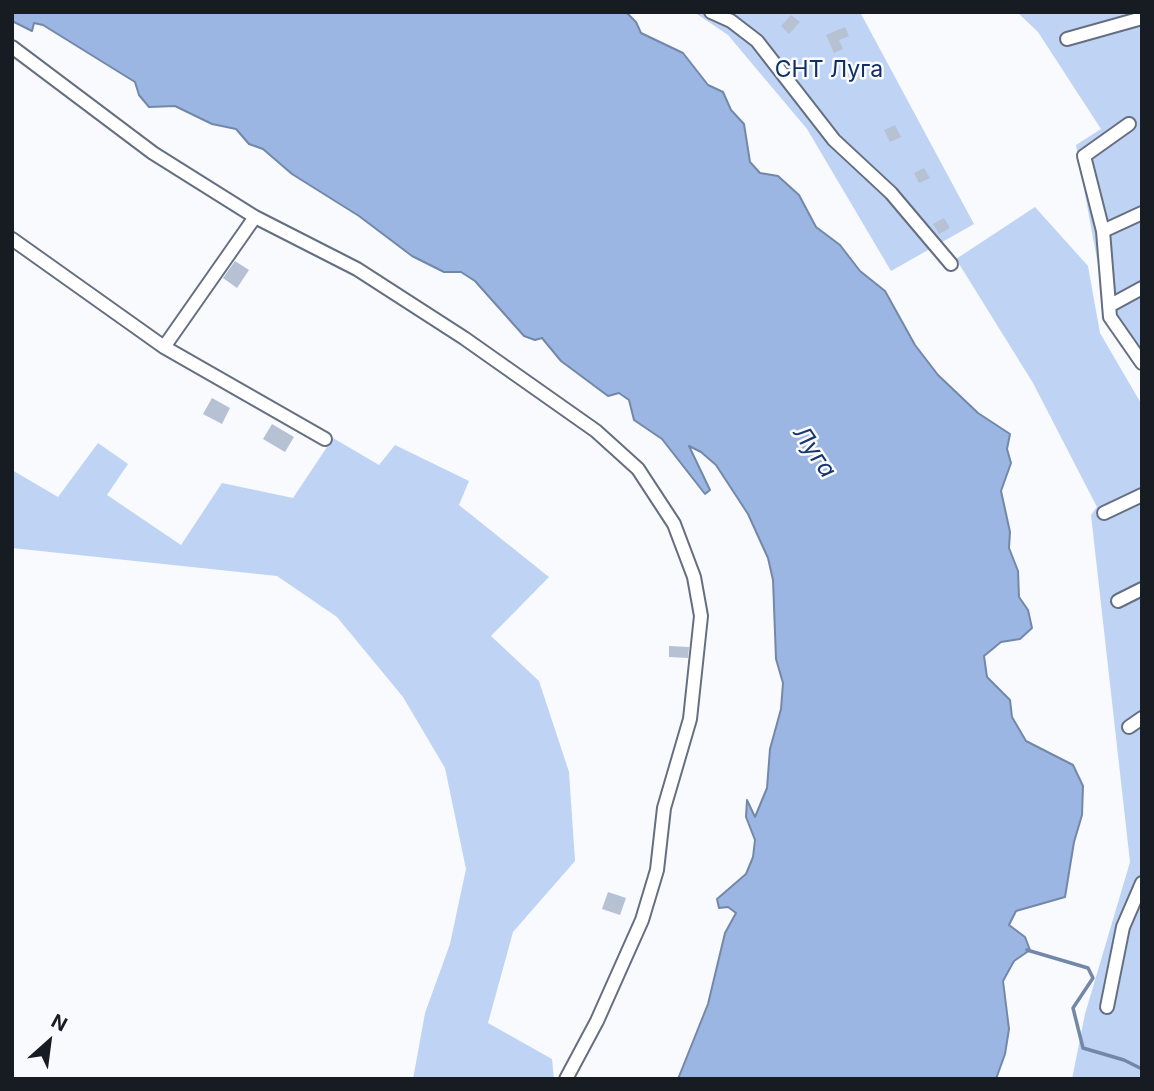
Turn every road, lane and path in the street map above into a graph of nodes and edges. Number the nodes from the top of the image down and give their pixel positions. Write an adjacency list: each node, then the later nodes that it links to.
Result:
1 (711, 12): 10 (street)
2 (1142, 18): 3 (street)
3 (1067, 39)
4 (12, 47): 7 (street)
5 (1129, 124): 8 (street)
6 (1142, 213): 8 (street)
7 (255, 217): 13 (street); 24 (street)
8 (1103, 231): 12 (street)
9 (12, 239): 13 (street)
10 (951, 264)
11 (1142, 288): 12 (street)
12 (1110, 306): 14 (street)
13 (164, 347): 15 (street)
14 (1140, 355)
15 (325, 439)
16 (1142, 495): 17 (street)
17 (1104, 513)
18 (1142, 589): 19 (street)
19 (1118, 601)
20 (1142, 718): 21 (street)
21 (1129, 727)
22 (1142, 883): 23 (street)
23 (1107, 1007)
24 (566, 1079)

